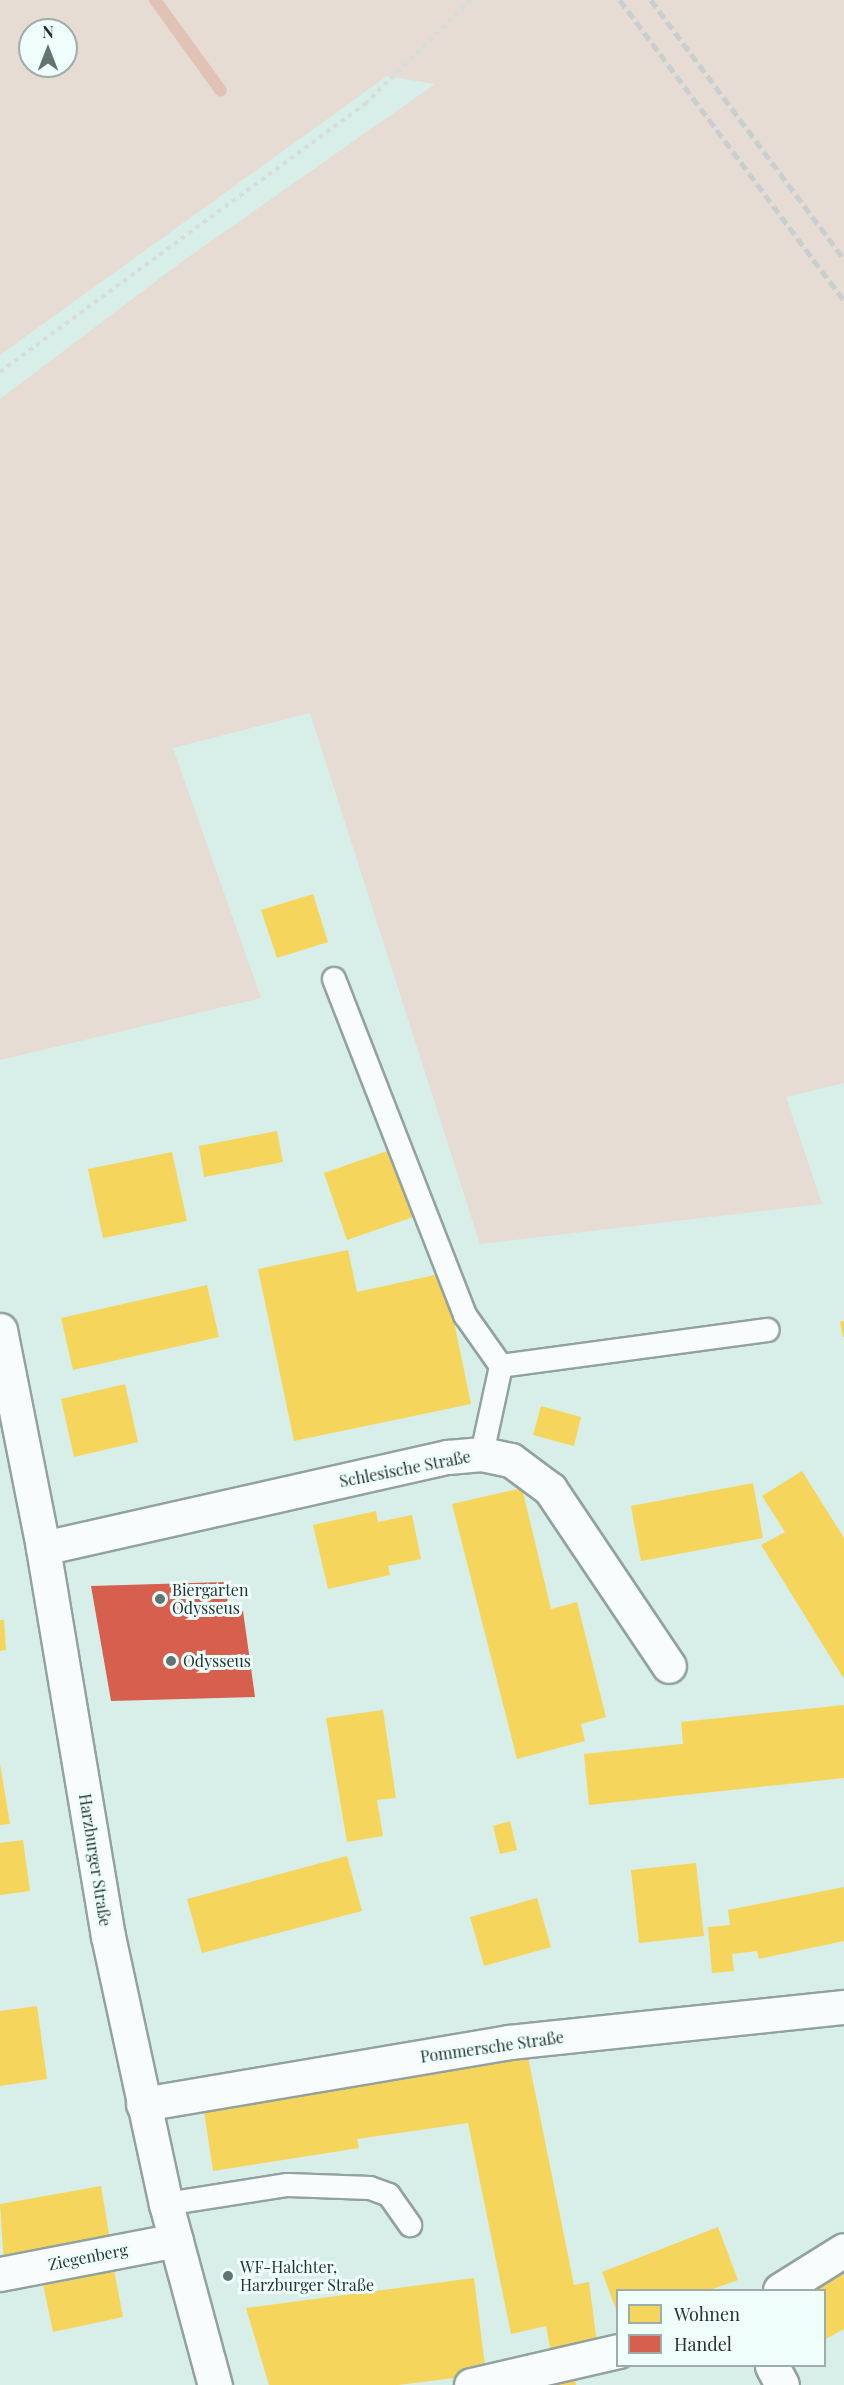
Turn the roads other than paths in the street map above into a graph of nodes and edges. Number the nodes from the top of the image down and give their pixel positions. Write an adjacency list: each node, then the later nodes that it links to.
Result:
1 (334, 979): 4 (lane)
2 (0, 1330): 6 (street, Harzburger Straße)
3 (768, 1330): 4 (lane)
4 (501, 1366): 5 (lane)
5 (482, 1454): 6 (street, Schlesische Straße); 7 (street, Schlesische Straße)
6 (43, 1548): 9 (street, Harzburger Straße)
7 (669, 1666)
8 (844, 2007): 9 (street, Pommersche Straße)
9 (143, 2104): 10 (street, Harzburger Straße)
10 (166, 2204): 11 (lane); 12 (street, Harzburger Straße)
11 (410, 2225)
12 (176, 2240): 14 (street, Ziegenberg); 18 (street, Harzburger Straße)
13 (844, 2250): 15 (street)
14 (0, 2274)
15 (782, 2289)
16 (616, 2351): 19 (street)
17 (773, 2367): 20 (street)
18 (215, 2385)
19 (471, 2385)
20 (782, 2385)

